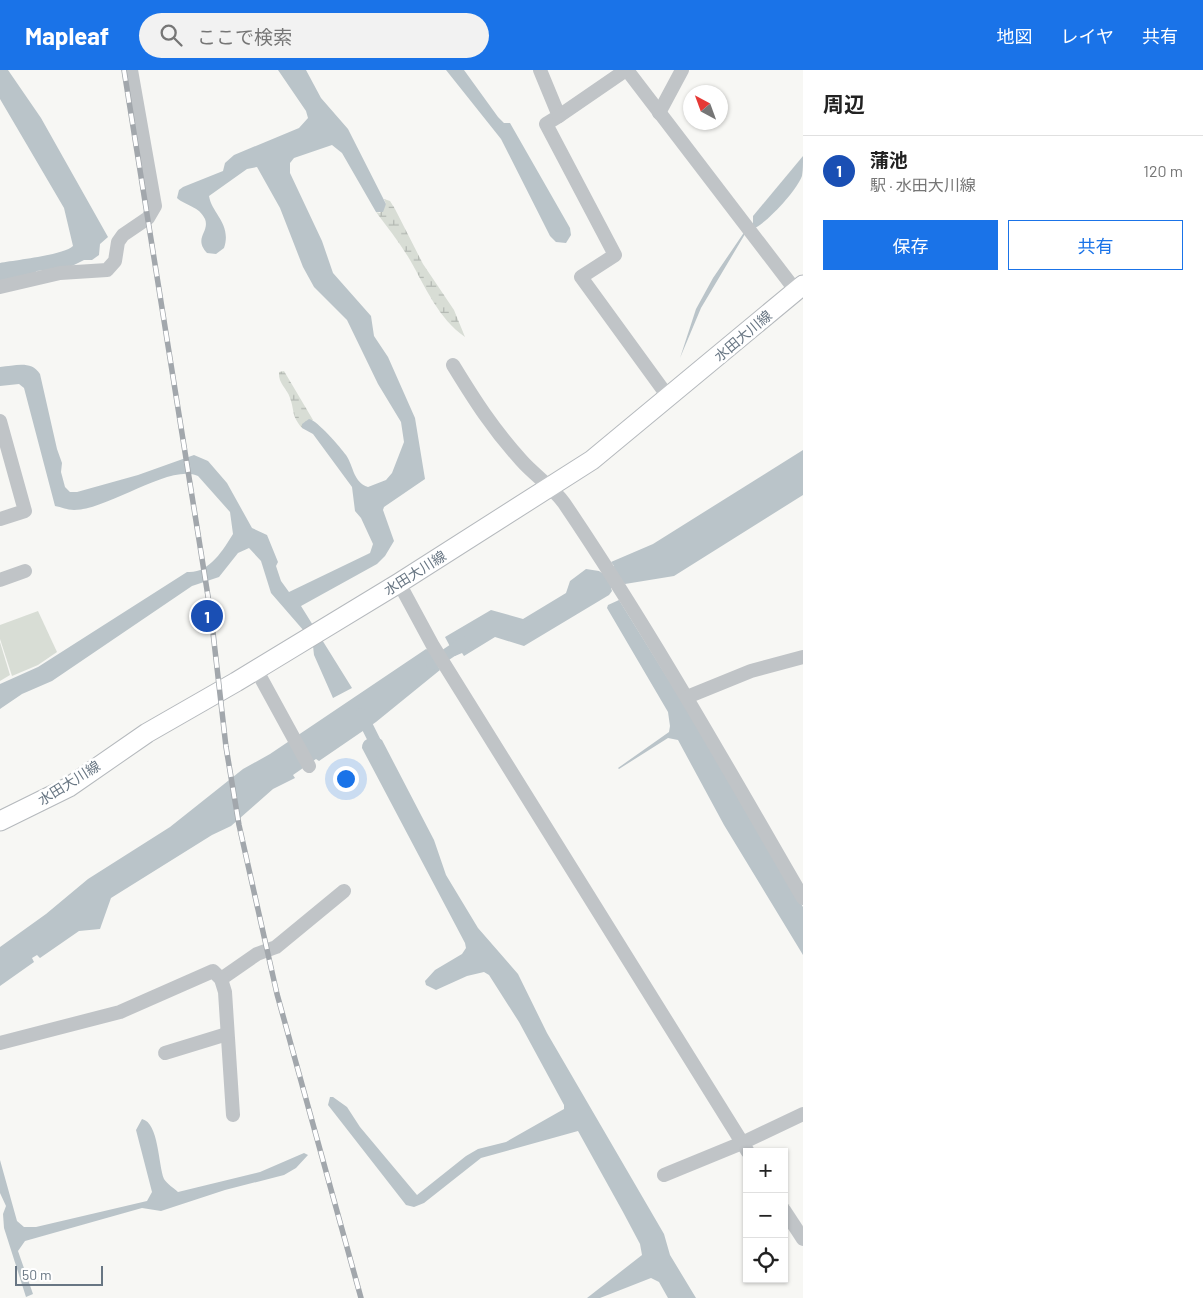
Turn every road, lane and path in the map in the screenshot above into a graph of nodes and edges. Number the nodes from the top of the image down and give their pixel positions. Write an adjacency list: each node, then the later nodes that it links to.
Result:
1 (131, 70): 7 (street)
2 (540, 70): 6 (street)
3 (627, 70): 5 (street); 6 (street)
4 (682, 70): 5 (street)
5 (659, 113): 8 (street)
6 (560, 116): 10 (street)
7 (0, 287)
8 (800, 288): 10 (main road, 水田大川線)
9 (453, 365): 12 (street)
10 (669, 398): 12 (main road, 水田大川線)
11 (0, 421): 13 (street)
12 (551, 487): 16 (main road, 水田大川線); 19 (street)
13 (0, 519)
14 (25, 571): 15 (street)
15 (0, 580)
16 (399, 583): 18 (main road, 水田大川線); 30 (street)
17 (803, 657): 19 (street)
18 (256, 670): 20 (street); 21 (main road, 水田大川線)
19 (687, 697): 23 (street)
20 (309, 766)
21 (0, 820)
22 (344, 891): 24 (street)
23 (803, 898)
24 (221, 979): 25 (street); 26 (street)
25 (227, 1034): 27 (street); 29 (street)
26 (0, 1042)
27 (165, 1053)
28 (803, 1114): 30 (street)
29 (233, 1115)
30 (745, 1148)
31 (743, 1149): 32 (street)
32 (664, 1175)
33 (788, 1216): 34 (street)
34 (803, 1239)

